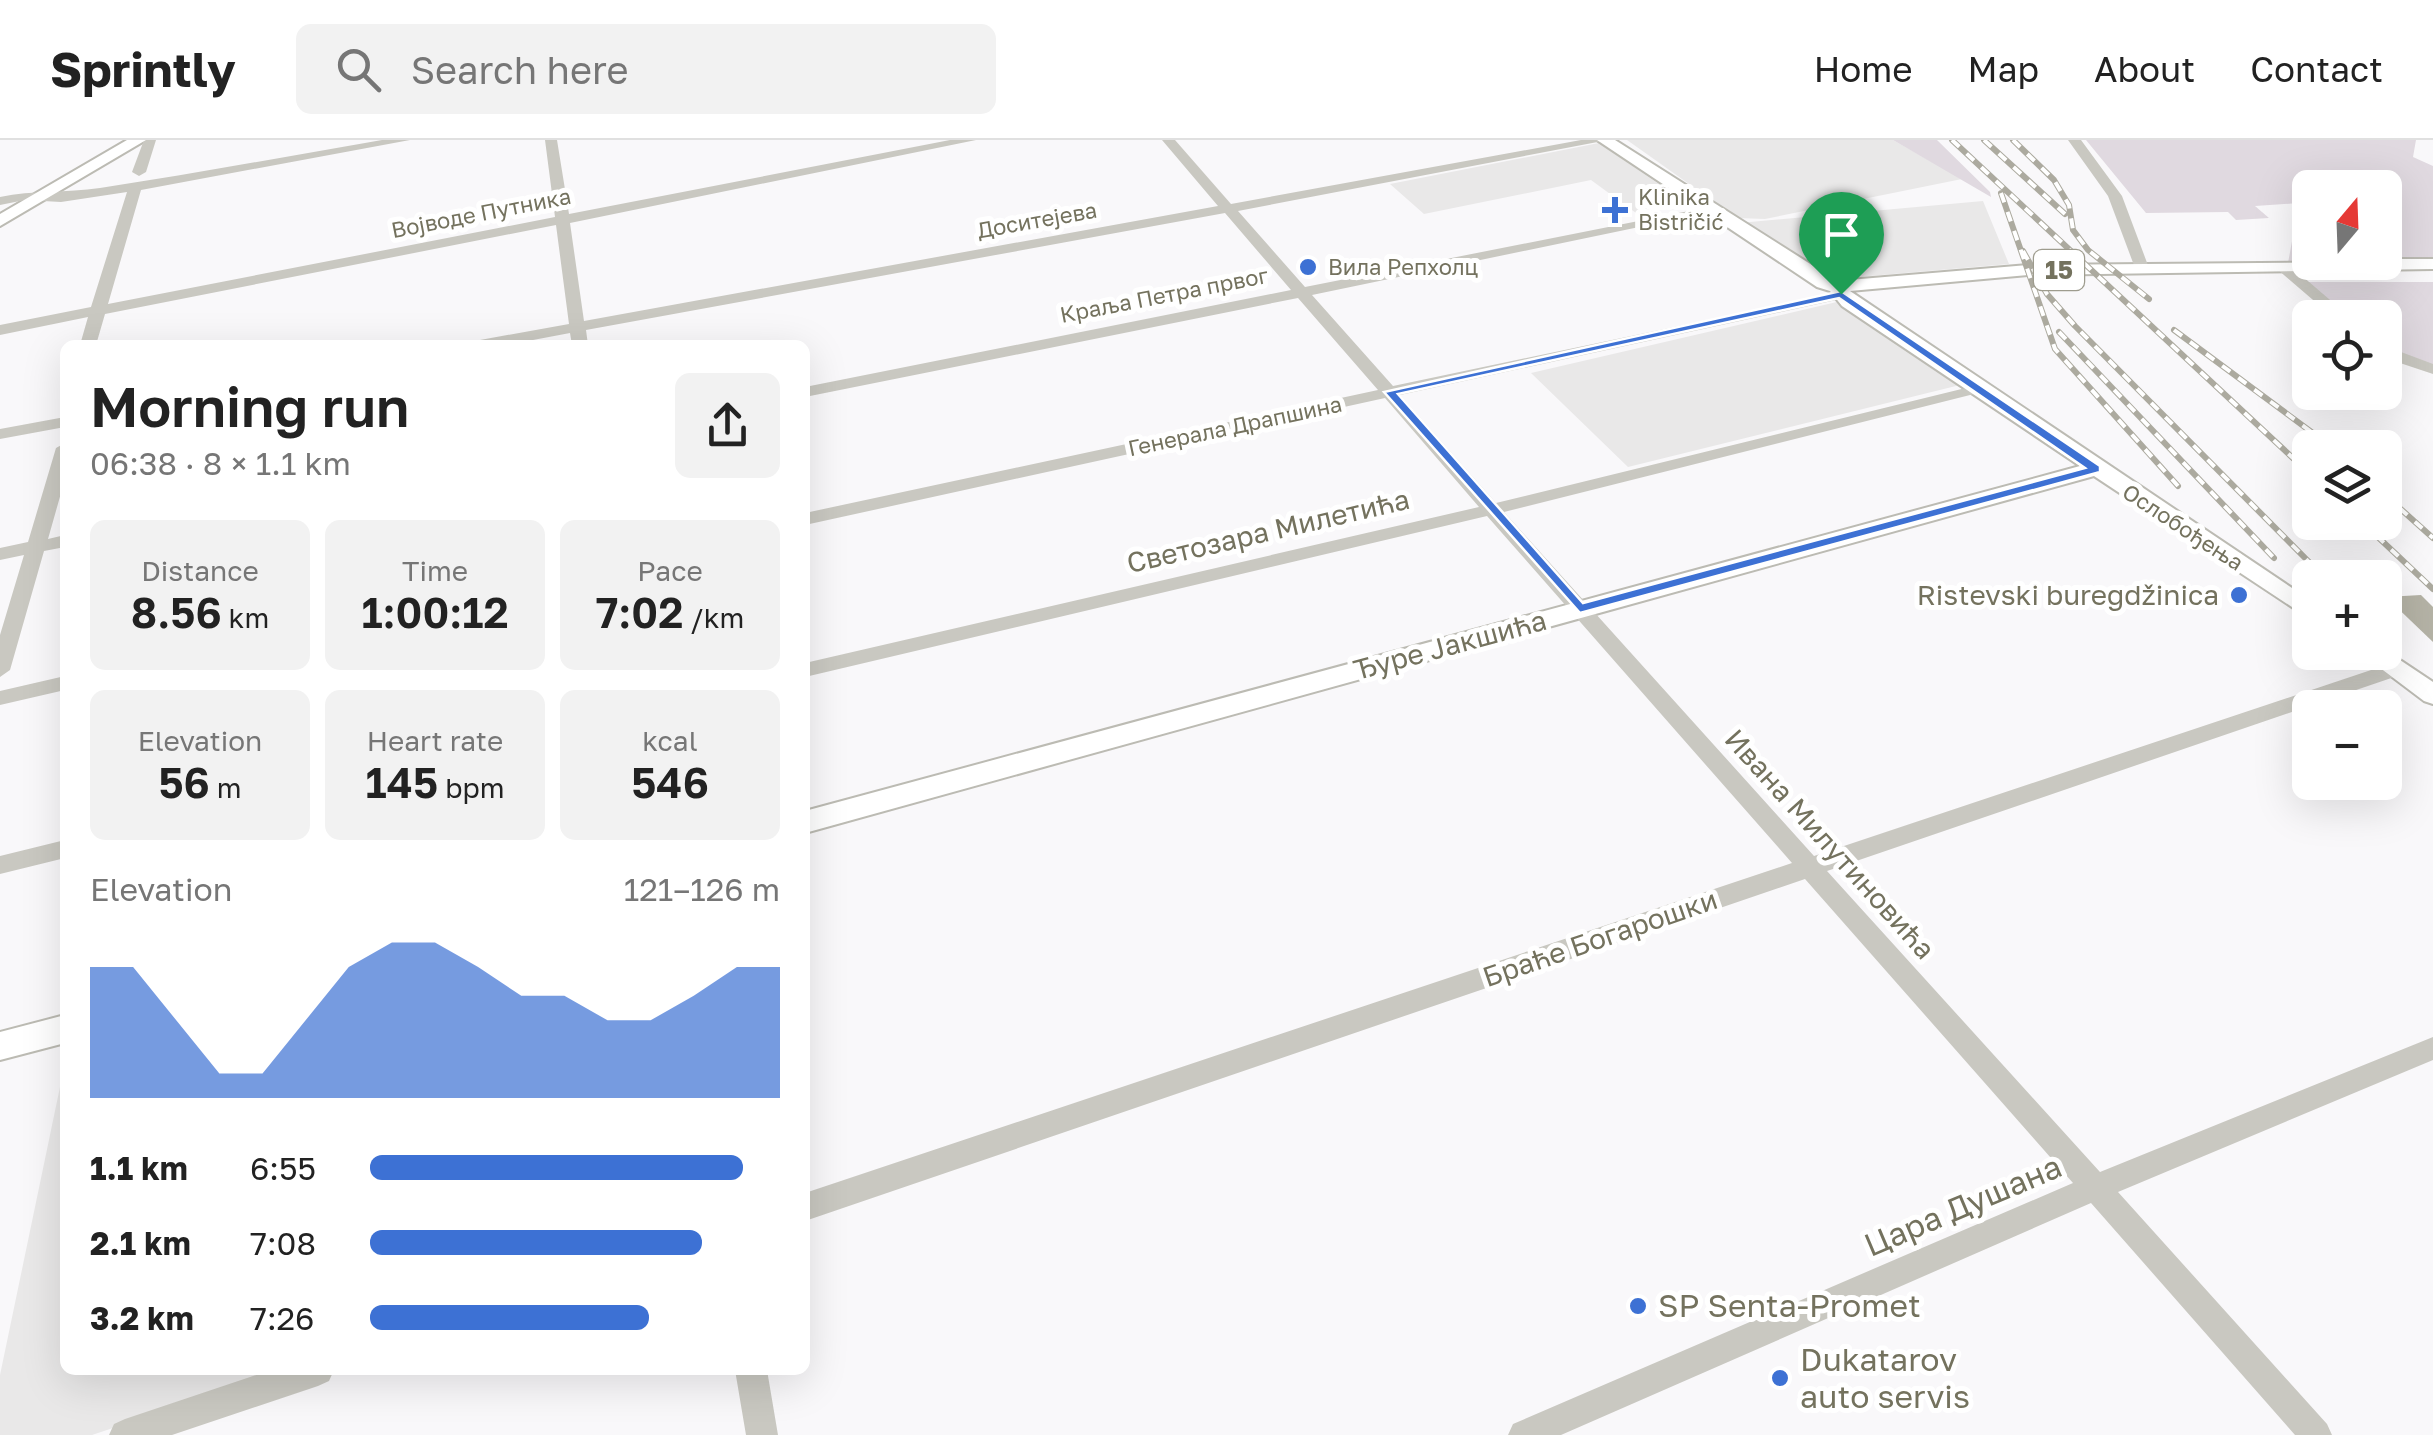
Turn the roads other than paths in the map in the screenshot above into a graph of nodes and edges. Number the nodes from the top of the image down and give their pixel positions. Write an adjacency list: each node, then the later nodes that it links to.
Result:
1 (138, 140): 10 (main road)
2 (150, 140): 9 (street)
3 (404, 140): 9 (street)
4 (551, 140): 14 (street)
5 (970, 140): 14 (street, Војводе Путника)
6 (1168, 140): 12 (street, Ивана Милутиновића)
7 (1604, 140): 12 (street, Доситејева); 13 (main road, Ослобођења)
8 (2074, 140): 18 (street)
9 (137, 179): 10 (street); 22 (street)
10 (42, 196): 11 (street); 15 (main road)
11 (0, 201)
12 (1228, 208): 20 (street, Ивана Милутиновића); 23 (street, Доситејева)
13 (1709, 211): 19 (main road, Ослобођења); 20 (street, Краља Петра првог)
14 (564, 220): 22 (street, Војводе Путника); 23 (street)
15 (0, 221)
16 (2433, 264): 17 (main road, 15)
17 (2282, 266): 18 (main road, 15); 21 (street)
18 (2142, 268): 19 (main road, 15)
19 (1838, 291): 30 (main road, Ослобођења); 32 (street, Генерала Драпшина)
20 (1300, 293): 31 (street, Краља Петра првог); 32 (street, Ивана Милутиновића)
21 (2323, 300)
22 (95, 312): 24 (street, Војводе Путника); 25 (street)
23 (578, 327): 26 (street, Доситејева); 27 (street)
24 (0, 330)
25 (89, 340)
26 (507, 340)
27 (579, 340)
28 (2402, 359): 29 (street)
29 (2433, 369)
30 (1976, 388): 36 (main road, Ослобођења); 37 (street, Светозара Милетића)
31 (810, 391)
32 (1390, 392): 37 (street, Ивана Милутиновића); 38 (street, Генерала Драпшина)
33 (60, 423): 34 (street)
34 (0, 434)
35 (60, 465): 40 (street)
36 (2095, 469): 42 (main road, Ослобођења); 43 (main road, Ђуре Јакшића)
37 (1494, 509): 43 (street, Ивана Милутиновића); 44 (street, Светозара Милетића)
38 (810, 519)
39 (60, 541): 40 (street)
40 (36, 546): 41 (street); 45 (street)
41 (0, 554)
42 (2292, 599)
43 (1580, 609): 51 (main road, Ђуре Јакшића); 54 (street, Ивана Милутиновића)
44 (810, 669)
45 (0, 670)
46 (2393, 670): 54 (street, Браће Богарошки)
47 (2397, 670): 49 (main road)
48 (60, 684): 50 (street)
49 (2433, 695)
50 (0, 698)
51 (810, 821)
52 (60, 850): 53 (street)
53 (0, 865)
54 (1812, 866): 58 (street, Ивана Милутиновића); 59 (street, Браће Богарошки)
55 (60, 1030): 56 (main road)
56 (0, 1046)
57 (2433, 1048): 58 (street, Цара Душана)
58 (2094, 1188): 64 (street, Цара Душана); 65 (street, Ивана Милутиновића)
59 (810, 1206)
60 (303, 1375): 62 (street)
61 (752, 1375): 63 (street)
62 (126, 1435)
63 (762, 1435)
64 (1524, 1435)
65 (2316, 1435)

